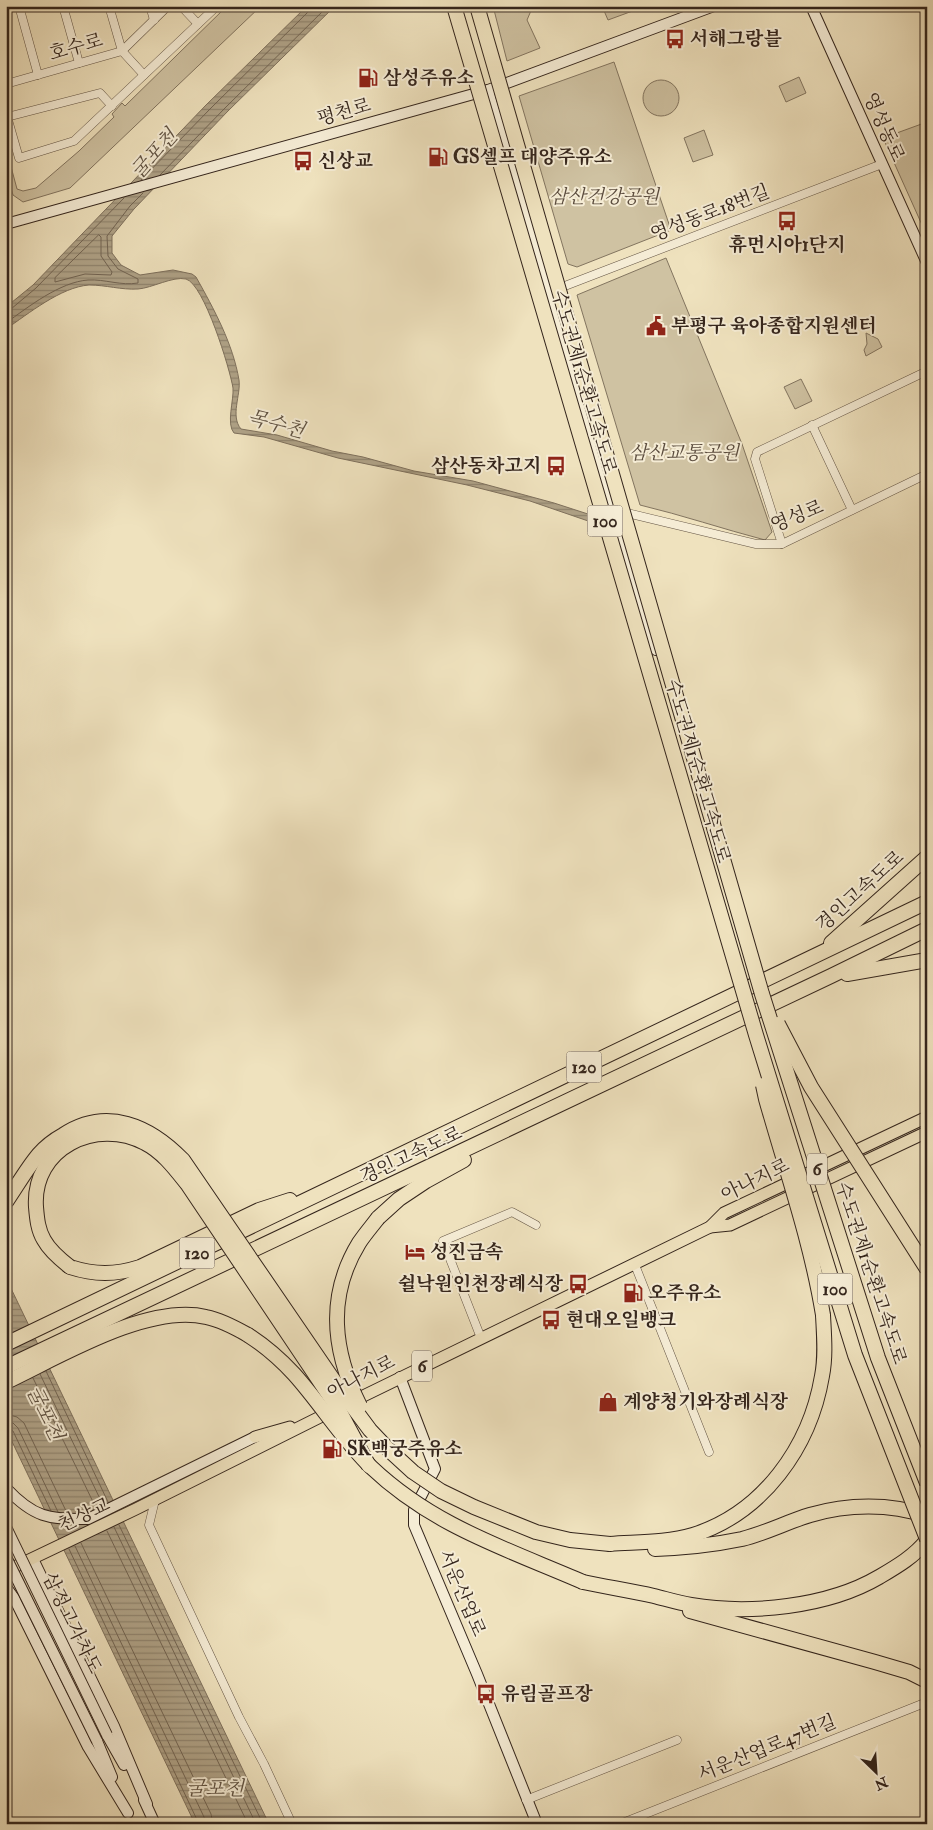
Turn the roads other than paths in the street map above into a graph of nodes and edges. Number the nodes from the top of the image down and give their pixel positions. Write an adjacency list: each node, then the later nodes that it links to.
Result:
1 (19, 6): 16 (street, 호수로)
2 (63, 6): 15 (street)
3 (108, 6): 14 (street, 호수로)
4 (150, 6): 12 (street)
5 (168, 6): 12 (street, 호수로)
6 (181, 6): 13 (street)
7 (216, 6): 13 (street)
8 (454, 6): 40 (highway, 수도권제1순환고속도로 / 100, bridge)
9 (476, 6): 39 (highway, 수도권제1순환고속도로 / 100, bridge)
10 (714, 6): 19 (street, 평천로)
11 (811, 6): 22 (street, 영성동로)
12 (154, 20): 14 (street, 호수로)
13 (198, 24): 17 (street)
14 (122, 51): 15 (street, 호수로); 17 (street)
15 (79, 63): 16 (street, 호수로)
16 (38, 74): 18 (street, 호수로)
17 (144, 75): 20 (street)
18 (6, 84)
19 (488, 90): 23 (street, 평천로); 25 (street)
20 (112, 106): 21 (street); 21 (street)
21 (7, 115)
22 (882, 164): 24 (street, 영성동로); 25 (street, 영성동로18번길)
23 (6, 224)
24 (927, 263)
25 (550, 292): 29 (street)
26 (927, 371): 27 (street)
27 (812, 425): 30 (street); 31 (street)
28 (927, 474): 30 (street, 영성로)
29 (613, 510): 31 (street, 영성로); 32 (street)
30 (852, 510): 31 (street, 영성로)
31 (782, 544)
32 (672, 704)
33 (927, 856): 36 (highway, 경인고속도로 / 120)
34 (927, 902): 36 (highway, 경인고속도로 / 120)
35 (927, 929): 38 (highway, 경인고속도로 / 120)
36 (819, 953): 44 (highway, 경인고속도로 / 120)
37 (927, 960): 38 (highway, 경인고속도로 / 120)
38 (831, 976): 42 (highway, 경인고속도로 / 120)
39 (762, 994): 49 (highway, bridge); 61 (highway, 수도권제1순환고속도로 / 100, bridge)
40 (756, 1035): 67 (highway, 수도권제1순환고속도로 / 100, bridge); 68 (highway, bridge)
41 (927, 1117): 47 (main road, 아나지로 / 6)
42 (506, 1131): 52 (highway, 경인고속도로 / 120); 57 (highway, bridge)
43 (927, 1132): 47 (main road, 아나지로 / 6)
44 (348, 1180): 51 (highway, 경인고속도로 / 120); 60 (highway, bridge)
45 (6, 1202): 57 (highway, bridge)
46 (536, 1225): 50 (street)
47 (710, 1227): 48 (main road, 아나지로 / 6)
48 (635, 1265): 50 (main road, 아나지로 / 6); 59 (street)
49 (927, 1269)
50 (481, 1338): 54 (main road, 아나지로 / 6)
51 (6, 1344)
52 (58, 1350): 53 (highway, 경인고속도로 / 120); 55 (highway); 60 (highway, bridge)
53 (6, 1367)
54 (400, 1377): 56 (main road, 아나지로 / 6); 77 (street, 서운산업로)
55 (6, 1382)
56 (316, 1420): 58 (main road); 63 (main road, 아나지로 / 6)
57 (370, 1430): 68 (highway, bridge)
58 (255, 1436): 62 (street)
59 (709, 1452)
60 (369, 1466): 72 (highway, bridge)
61 (927, 1483)
62 (6, 1488)
63 (155, 1500): 64 (main road, 아나지로 / 6); 82 (street)
64 (136, 1509): 70 (main road, 천상교 / 6)
65 (927, 1516): 68 (highway)
66 (6, 1527): 78 (street, 삼정고가차도, bridge)
67 (927, 1539): 72 (highway)
68 (610, 1544)
69 (6, 1557): 79 (street, 삼정고가차도, bridge)
70 (32, 1559): 71 (main road, 6); 78 (street)
71 (6, 1571)
72 (583, 1582): 74 (highway)
73 (6, 1587): 79 (street)
74 (927, 1681)
75 (927, 1702): 84 (street, 서운산업로47번길)
76 (676, 1740): 77 (street)
77 (526, 1800): 83 (street, 서운산업로)
78 (146, 1804): 81 (street)
79 (128, 1813): 80 (street)
80 (133, 1824)
81 (155, 1824)
82 (292, 1824)
83 (537, 1824)
84 (620, 1824)

